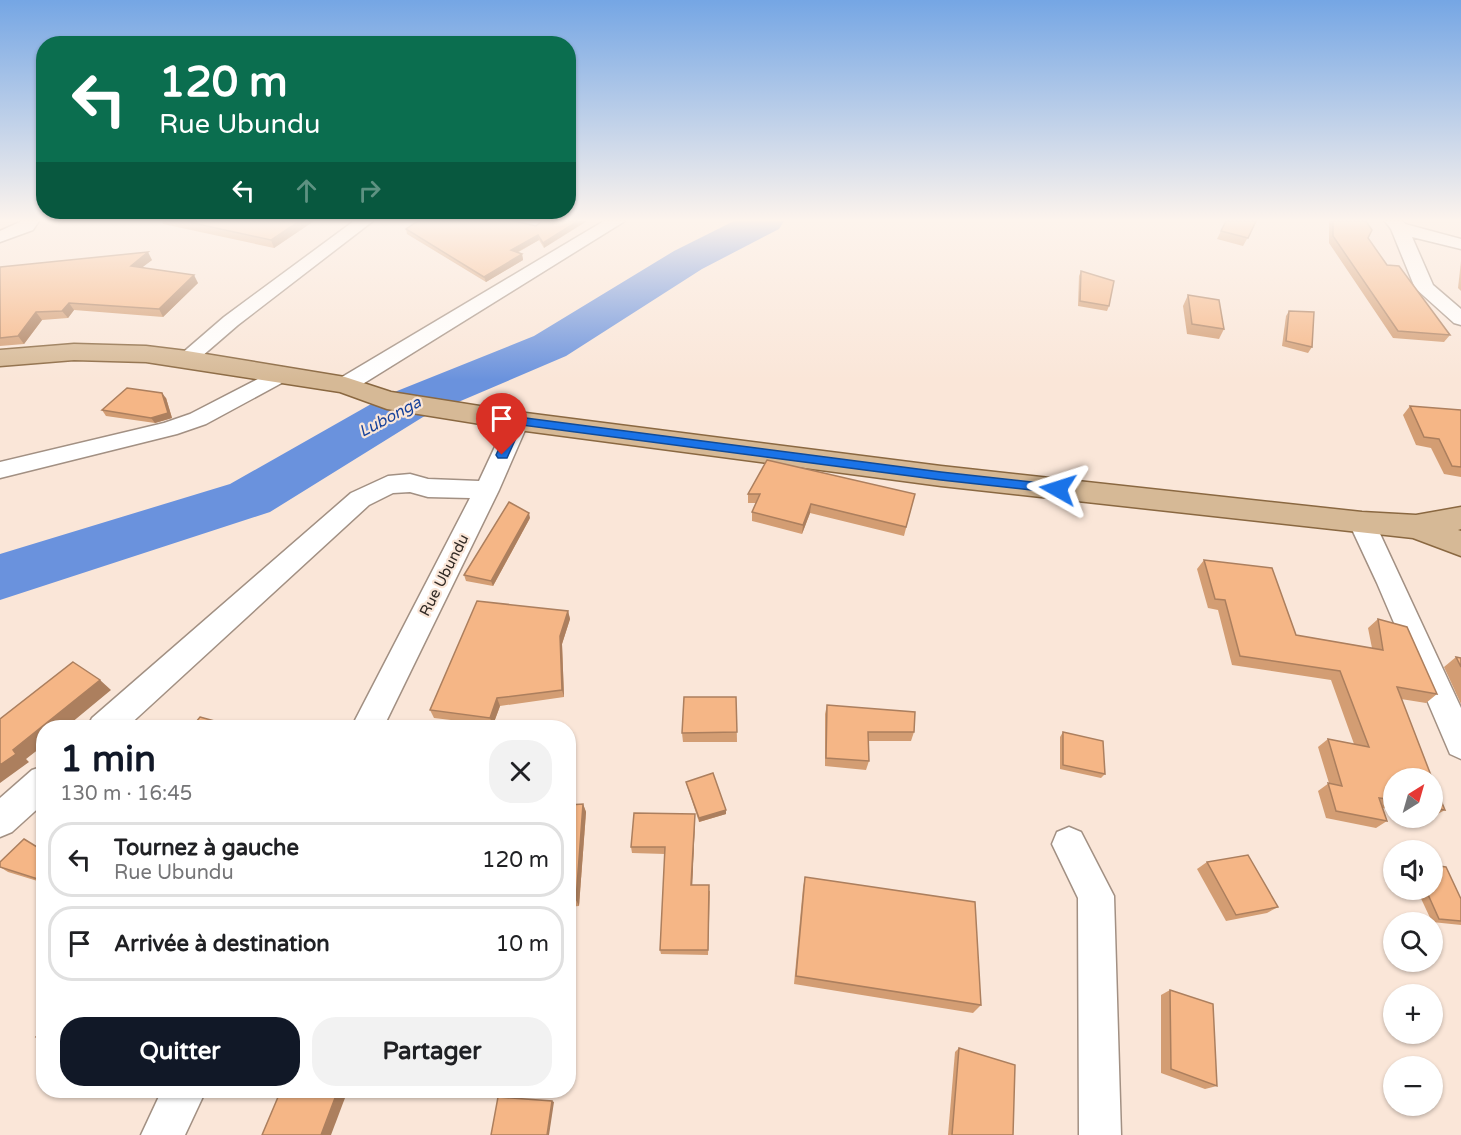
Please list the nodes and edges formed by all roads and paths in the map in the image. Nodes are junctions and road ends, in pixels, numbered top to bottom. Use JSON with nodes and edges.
{"nodes":[{"id":1,"x":294,"y":274,"type":"edge"},
{"id":2,"x":529,"y":274,"type":"edge"},
{"id":3,"x":1419,"y":274,"type":"edge"},
{"id":4,"x":1461,"y":319,"type":"edge"},
{"id":5,"x":0,"y":358,"type":"edge"},
{"id":6,"x":188,"y":358,"type":"junction"},
{"id":7,"x":281,"y":374,"type":"junction"},
{"id":8,"x":345,"y":385,"type":"junction"},
{"id":9,"x":518,"y":421,"type":"junction"},
{"id":10,"x":0,"y":470,"type":"edge"},
{"id":11,"x":487,"y":490,"type":"junction"},
{"id":12,"x":1461,"y":518,"type":"edge"},
{"id":13,"x":1362,"y":523,"type":"junction"},
{"id":14,"x":1416,"y":527,"type":"junction"},
{"id":15,"x":1461,"y":544,"type":"edge"},
{"id":16,"x":113,"y":720,"type":"edge"},
{"id":17,"x":371,"y":720,"type":"edge"},
{"id":18,"x":1461,"y":744,"type":"edge"},
{"id":19,"x":36,"y":788,"type":"edge"},
{"id":20,"x":0,"y":820,"type":"edge"},
{"id":21,"x":1069,"y":844,"type":"dead end"},
{"id":22,"x":181,"y":1098,"type":"edge"},
{"id":23,"x":162,"y":1135,"type":"edge"},
{"id":24,"x":1100,"y":1135,"type":"edge"}],
"edges":[{"from":1,"to":6,"type":"street"},
{"from":2,"to":8,"type":"street"},
{"from":3,"to":4,"type":"street"},
{"from":5,"to":6,"type":"main road"},
{"from":6,"to":7,"type":"main road"},
{"from":7,"to":8,"type":"main road"},
{"from":7,"to":10,"type":"street"},
{"from":8,"to":9,"type":"main road"},
{"from":9,"to":11,"type":"street","name":"Rue Ubundu"},
{"from":9,"to":13,"type":"main road"},
{"from":11,"to":16,"type":"street"},
{"from":11,"to":17,"type":"street","name":"Rue Ubundu"},
{"from":12,"to":14,"type":"main road"},
{"from":13,"to":14,"type":"main road"},
{"from":13,"to":18,"type":"street"},
{"from":14,"to":15,"type":"main road"},
{"from":19,"to":20,"type":"street"},
{"from":21,"to":24,"type":"street"},
{"from":22,"to":23,"type":"street"}]}
